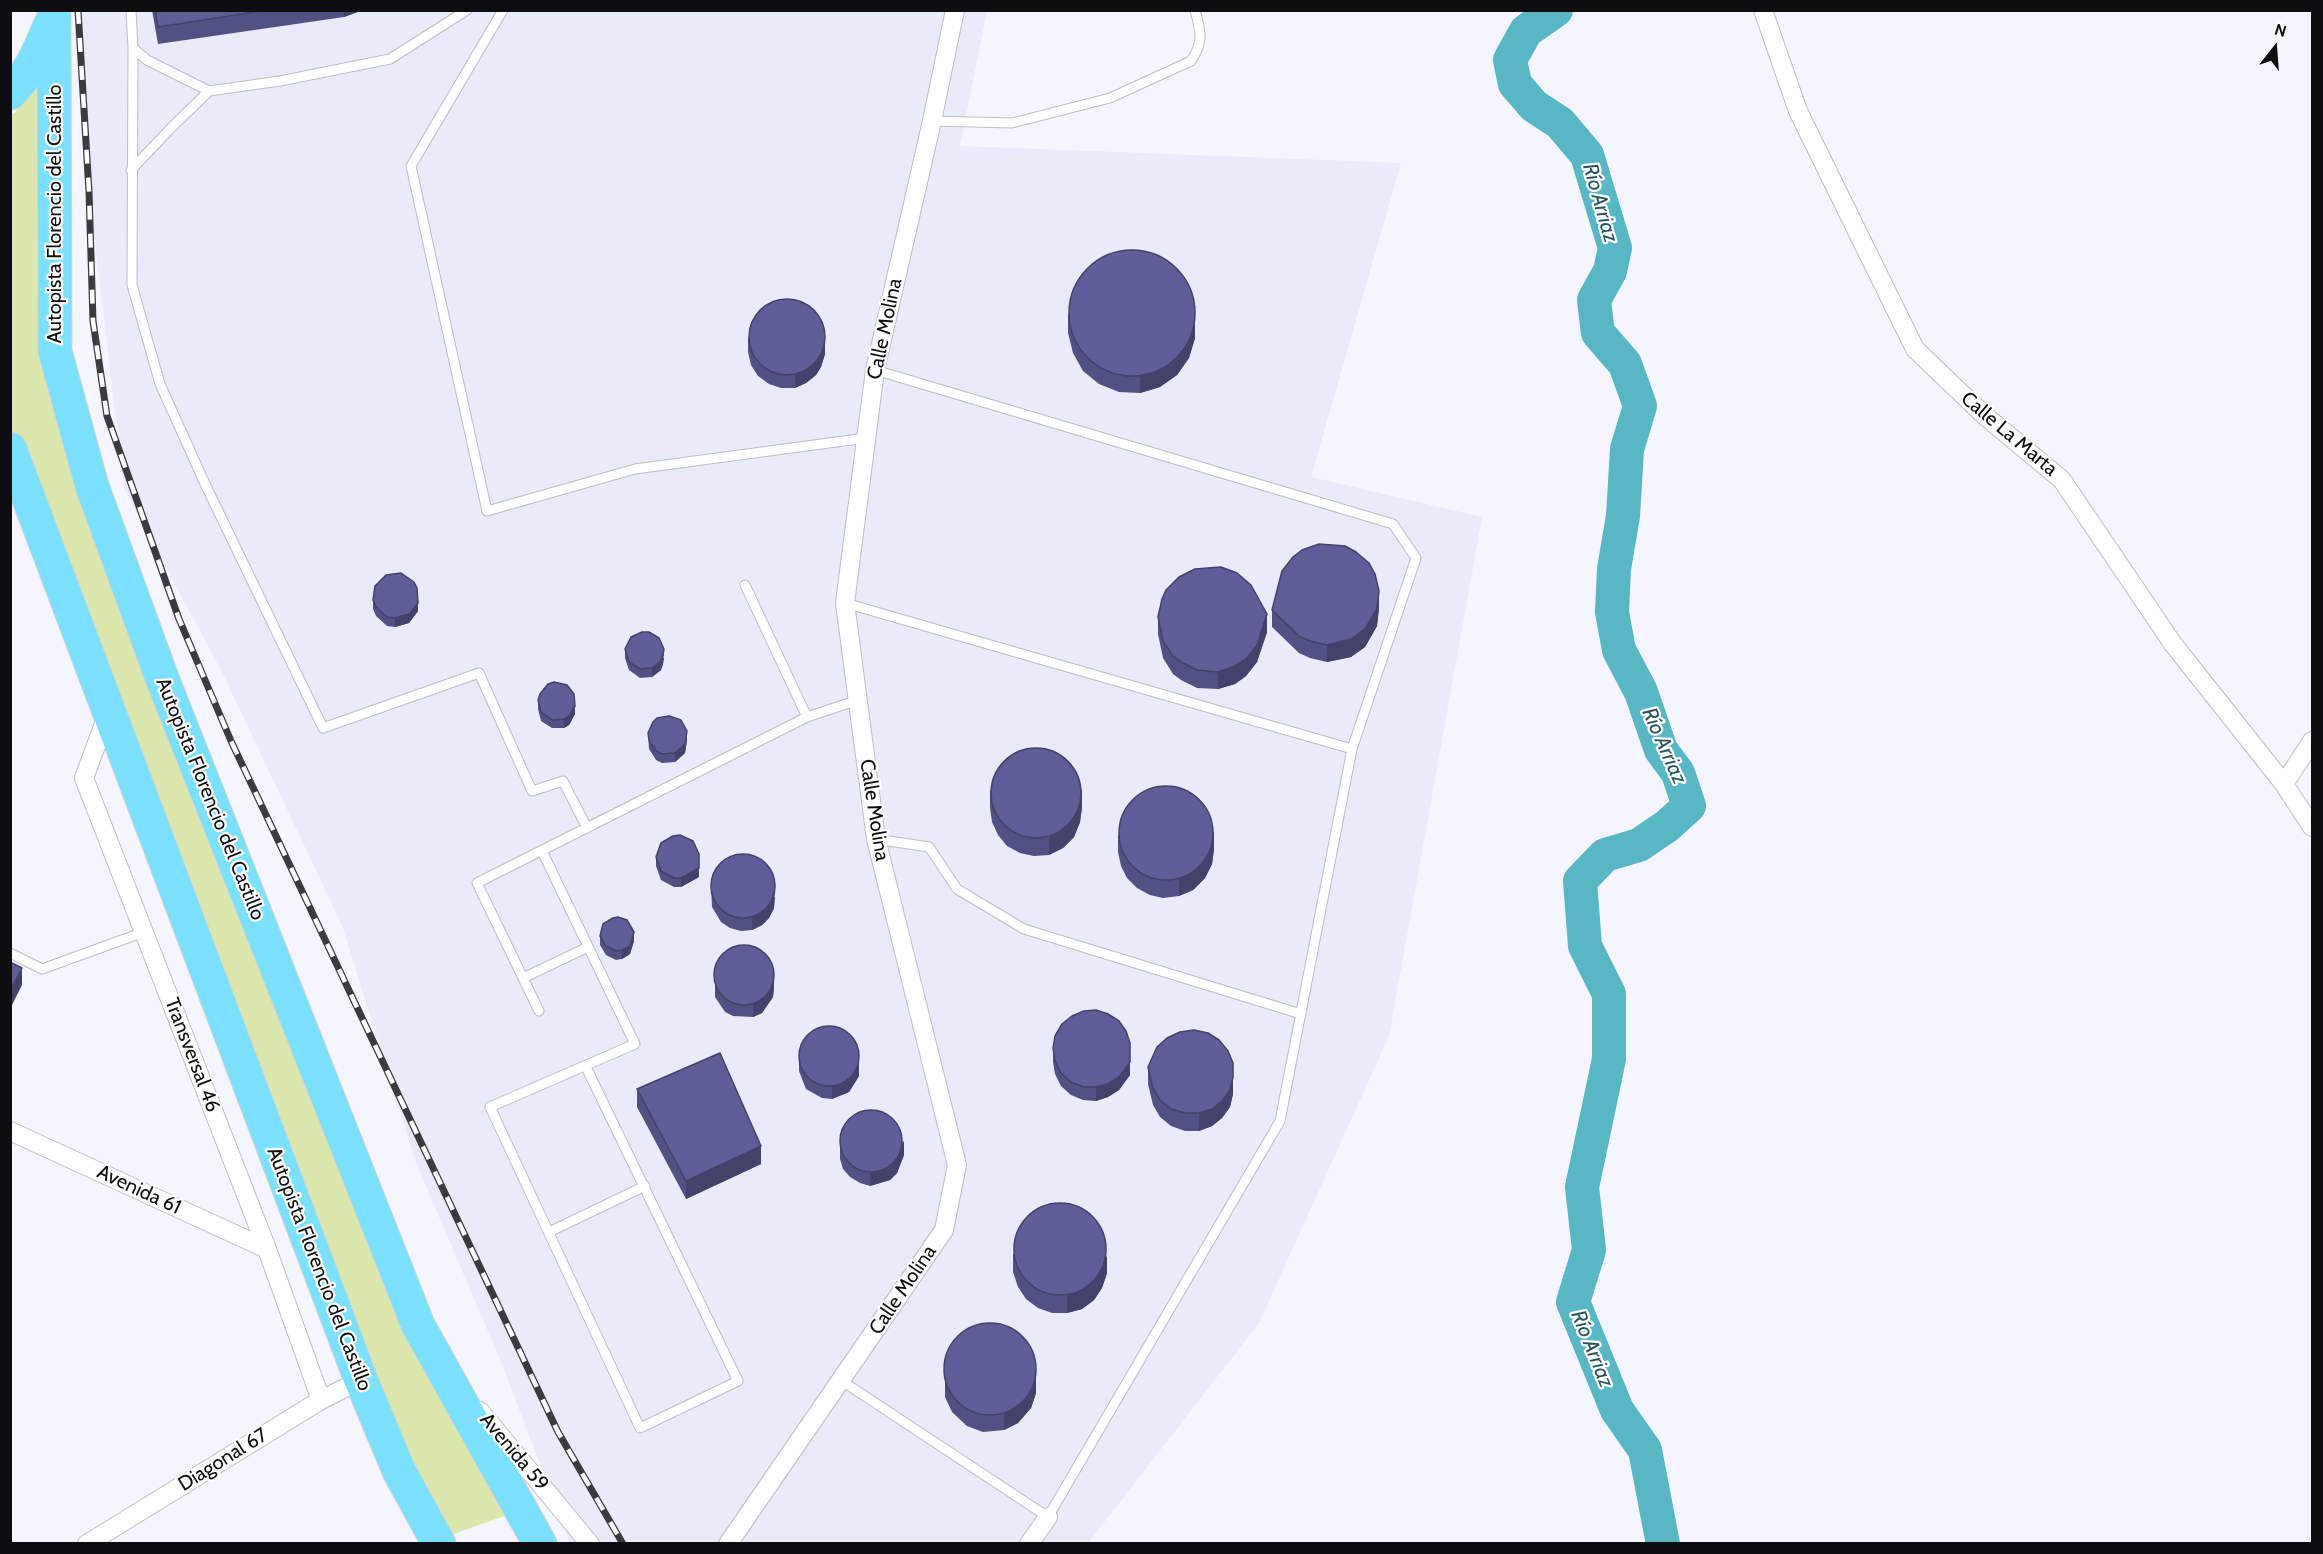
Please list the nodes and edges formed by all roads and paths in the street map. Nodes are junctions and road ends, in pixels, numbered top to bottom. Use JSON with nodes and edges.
{"nodes":[{"id":1,"x":131,"y":10,"type":"edge"},
{"id":2,"x":466,"y":10,"type":"edge"},
{"id":3,"x":503,"y":10,"type":"edge"},
{"id":4,"x":955,"y":10,"type":"edge"},
{"id":5,"x":1195,"y":10,"type":"edge"},
{"id":6,"x":1763,"y":10,"type":"edge"},
{"id":7,"x":54,"y":12,"type":"edge"},
{"id":8,"x":133,"y":48,"type":"junction"},
{"id":9,"x":209,"y":91,"type":"junction"},
{"id":10,"x":10,"y":93,"type":"edge"},
{"id":11,"x":932,"y":121,"type":"junction"},
{"id":12,"x":132,"y":170,"type":"junction"},
{"id":13,"x":875,"y":370,"type":"junction"},
{"id":14,"x":866,"y":438,"type":"junction"},
{"id":15,"x":10,"y":449,"type":"edge"},
{"id":16,"x":745,"y":585,"type":"dead end"},
{"id":17,"x":845,"y":603,"type":"junction"},
{"id":18,"x":858,"y":700,"type":"junction"},
{"id":19,"x":109,"y":711,"type":"junction"},
{"id":20,"x":807,"y":717,"type":"junction"},
{"id":21,"x":2313,"y":741,"type":"edge"},
{"id":22,"x":1352,"y":749,"type":"junction"},
{"id":23,"x":2284,"y":784,"type":"junction"},
{"id":24,"x":2313,"y":827,"type":"edge"},
{"id":25,"x":587,"y":828,"type":"junction"},
{"id":26,"x":876,"y":839,"type":"junction"},
{"id":27,"x":542,"y":851,"type":"junction"},
{"id":28,"x":144,"y":932,"type":"junction"},
{"id":29,"x":588,"y":947,"type":"junction"},
{"id":30,"x":10,"y":953,"type":"edge"},
{"id":31,"x":523,"y":978,"type":"junction"},
{"id":32,"x":539,"y":1011,"type":"dead end"},
{"id":33,"x":1301,"y":1014,"type":"junction"},
{"id":34,"x":586,"y":1066,"type":"junction"},
{"id":35,"x":10,"y":1131,"type":"edge"},
{"id":36,"x":645,"y":1186,"type":"junction"},
{"id":37,"x":549,"y":1232,"type":"junction"},
{"id":38,"x":267,"y":1249,"type":"junction"},
{"id":39,"x":438,"y":1360,"type":"junction"},
{"id":40,"x":361,"y":1380,"type":"junction"},
{"id":41,"x":842,"y":1381,"type":"junction"},
{"id":42,"x":321,"y":1400,"type":"junction"},
{"id":43,"x":1048,"y":1517,"type":"junction"},
{"id":44,"x":87,"y":1544,"type":"edge"},
{"id":45,"x":439,"y":1544,"type":"edge"},
{"id":46,"x":540,"y":1544,"type":"edge"},
{"id":47,"x":590,"y":1544,"type":"edge"},
{"id":48,"x":728,"y":1544,"type":"edge"},
{"id":49,"x":1029,"y":1544,"type":"edge"}],
"edges":[{"from":1,"to":8,"type":"lane"},
{"from":2,"to":9,"type":"lane"},
{"from":3,"to":14,"type":"lane"},
{"from":4,"to":11,"type":"street","name":"Calle Molina"},
{"from":5,"to":11,"type":"lane"},
{"from":6,"to":23,"type":"street","name":"Calle La Marta"},
{"from":7,"to":10,"type":"highway"},
{"from":7,"to":39,"type":"highway","name":"Autopista Florencio del Castillo"},
{"from":8,"to":9,"type":"lane"},
{"from":8,"to":12,"type":"lane"},
{"from":9,"to":12,"type":"lane"},
{"from":11,"to":13,"type":"street","name":"Calle Molina"},
{"from":12,"to":25,"type":"lane"},
{"from":13,"to":14,"type":"street","name":"Calle Molina"},
{"from":13,"to":22,"type":"lane"},
{"from":14,"to":17,"type":"street","name":"Calle Molina"},
{"from":15,"to":19,"type":"highway","name":"Autopista Florencio del Castillo"},
{"from":16,"to":20,"type":"lane"},
{"from":17,"to":18,"type":"street","name":"Calle Molina"},
{"from":17,"to":22,"type":"lane"},
{"from":18,"to":20,"type":"lane"},
{"from":18,"to":26,"type":"street","name":"Calle Molina"},
{"from":19,"to":28,"type":"street","name":"Transversal 46"},
{"from":19,"to":40,"type":"highway","name":"Autopista Florencio del Castillo"},
{"from":20,"to":25,"type":"lane"},
{"from":21,"to":23,"type":"street"},
{"from":22,"to":33,"type":"lane"},
{"from":23,"to":24,"type":"street","name":"Calle La Marta"},
{"from":25,"to":27,"type":"lane"},
{"from":26,"to":33,"type":"lane"},
{"from":26,"to":41,"type":"street","name":"Calle Molina"},
{"from":27,"to":29,"type":"lane"},
{"from":27,"to":31,"type":"lane"},
{"from":28,"to":30,"type":"lane"},
{"from":28,"to":38,"type":"street","name":"Transversal 46"},
{"from":29,"to":31,"type":"lane"},
{"from":29,"to":34,"type":"lane"},
{"from":31,"to":32,"type":"lane"},
{"from":33,"to":43,"type":"lane"},
{"from":34,"to":36,"type":"lane"},
{"from":34,"to":37,"type":"lane"},
{"from":35,"to":38,"type":"street","name":"Avenida 61"},
{"from":36,"to":37,"type":"lane"},
{"from":36,"to":37,"type":"lane"},
{"from":38,"to":42,"type":"street","name":"Transversal 46"},
{"from":39,"to":46,"type":"highway","name":"Autopista Florencio del Castillo"},
{"from":39,"to":47,"type":"street","name":"Avenida 59"},
{"from":40,"to":42,"type":"street","name":"Diagonal 67"},
{"from":40,"to":45,"type":"highway","name":"Autopista Florencio del Castillo"},
{"from":41,"to":43,"type":"lane"},
{"from":41,"to":48,"type":"street","name":"Calle Molina"},
{"from":42,"to":44,"type":"street","name":"Diagonal 67"},
{"from":43,"to":49,"type":"street"}]}
